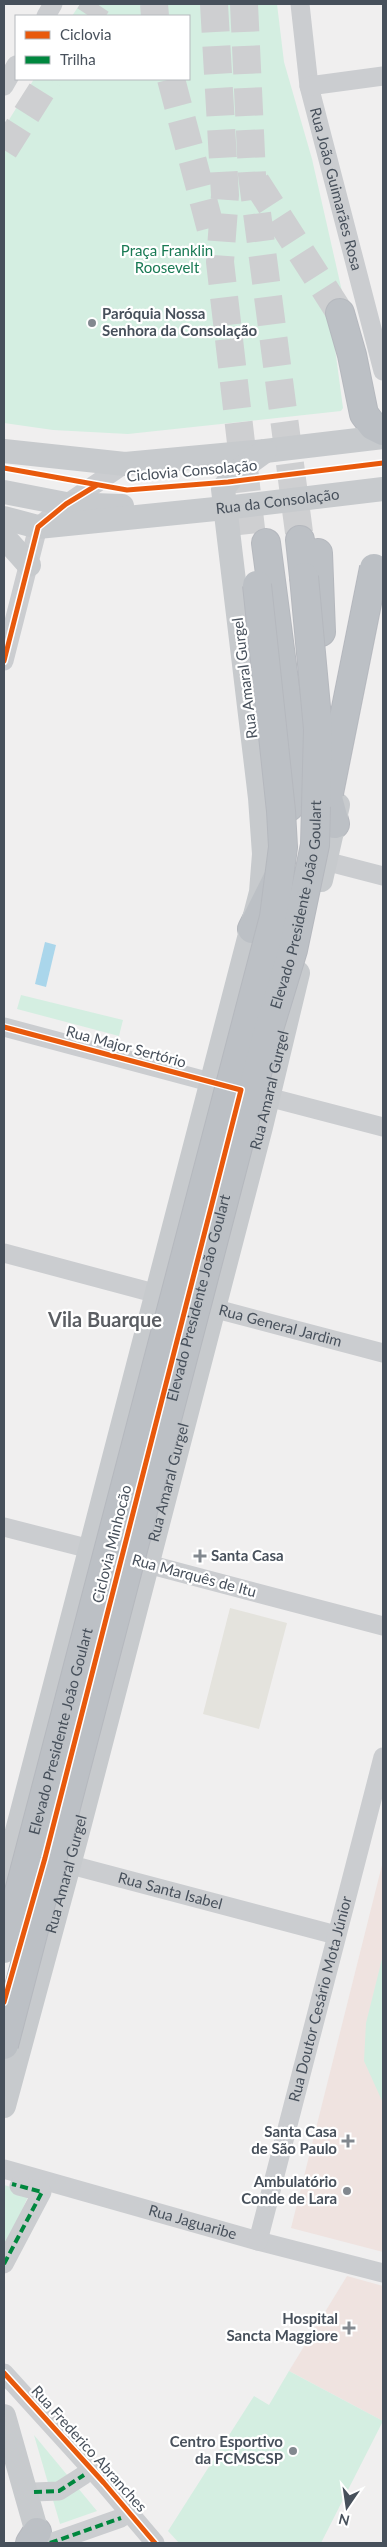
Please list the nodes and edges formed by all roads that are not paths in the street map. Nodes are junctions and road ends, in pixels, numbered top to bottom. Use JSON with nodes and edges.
{"nodes":[{"id":1,"x":53,"y":4,"type":"edge"},
{"id":2,"x":300,"y":4,"type":"edge"},
{"id":3,"x":47,"y":15,"type":"edge"},
{"id":4,"x":15,"y":67,"type":"edge"},
{"id":5,"x":383,"y":76,"type":"edge"},
{"id":6,"x":4,"y":86,"type":"edge"},
{"id":7,"x":308,"y":86,"type":"junction"},
{"id":8,"x":340,"y":313,"type":"tunnel mouth"},
{"id":9,"x":383,"y":371,"type":"edge"},
{"id":10,"x":383,"y":431,"type":"edge"},
{"id":11,"x":383,"y":437,"type":"edge"},
{"id":12,"x":4,"y":451,"type":"edge"},
{"id":13,"x":264,"y":451,"type":"junction"},
{"id":14,"x":125,"y":464,"type":"junction"},
{"id":15,"x":383,"y":489,"type":"edge"},
{"id":16,"x":4,"y":492,"type":"edge"},
{"id":17,"x":66,"y":504,"type":"junction"},
{"id":18,"x":225,"y":508,"type":"junction"},
{"id":19,"x":173,"y":512,"type":"junction"},
{"id":20,"x":4,"y":518,"type":"edge"},
{"id":21,"x":38,"y":527,"type":"junction"},
{"id":22,"x":4,"y":537,"type":"edge"},
{"id":23,"x":29,"y":565,"type":"junction"},
{"id":24,"x":380,"y":571,"type":"edge"},
{"id":25,"x":4,"y":661,"type":"edge"},
{"id":26,"x":335,"y":824,"type":"junction"},
{"id":27,"x":320,"y":853,"type":"junction"},
{"id":28,"x":383,"y":876,"type":"edge"},
{"id":29,"x":252,"y":929,"type":"junction"},
{"id":30,"x":4,"y":1028,"type":"edge"},
{"id":31,"x":213,"y":1083,"type":"junction"},
{"id":32,"x":269,"y":1098,"type":"junction"},
{"id":33,"x":383,"y":1127,"type":"edge"},
{"id":34,"x":4,"y":1253,"type":"edge"},
{"id":35,"x":158,"y":1294,"type":"junction"},
{"id":36,"x":214,"y":1308,"type":"junction"},
{"id":37,"x":383,"y":1352,"type":"edge"},
{"id":38,"x":4,"y":1527,"type":"edge"},
{"id":39,"x":90,"y":1549,"type":"junction"},
{"id":40,"x":148,"y":1564,"type":"junction"},
{"id":41,"x":383,"y":1626,"type":"edge"},
{"id":42,"x":383,"y":1757,"type":"edge"},
{"id":43,"x":8,"y":1848,"type":"edge"},
{"id":44,"x":69,"y":1864,"type":"junction"},
{"id":45,"x":4,"y":1881,"type":"edge"},
{"id":46,"x":336,"y":1935,"type":"junction"},
{"id":47,"x":4,"y":1949,"type":"edge"},
{"id":48,"x":4,"y":2045,"type":"edge"},
{"id":49,"x":4,"y":2106,"type":"edge"},
{"id":50,"x":8,"y":2176,"type":"edge"},
{"id":51,"x":258,"y":2241,"type":"junction"},
{"id":52,"x":4,"y":2264,"type":"edge"},
{"id":53,"x":383,"y":2273,"type":"edge"},
{"id":54,"x":4,"y":2373,"type":"edge"},
{"id":55,"x":4,"y":2416,"type":"edge"},
{"id":56,"x":4,"y":2466,"type":"edge"},
{"id":57,"x":84,"y":2475,"type":"dead end"},
{"id":58,"x":32,"y":2498,"type":"junction"},
{"id":59,"x":121,"y":2518,"type":"dead end"},
{"id":60,"x":39,"y":2540,"type":"edge"},
{"id":61,"x":155,"y":2543,"type":"edge"}],
"edges":[{"from":1,"to":3,"type":"street"},
{"from":2,"to":7,"type":"street","name":"Rua João Guimarães Rosa"},
{"from":4,"to":6,"type":"street"},
{"from":5,"to":7,"type":"street"},
{"from":7,"to":9,"type":"street","name":"Rua João Guimarães Rosa"},
{"from":8,"to":10,"type":"highway"},
{"from":11,"to":13,"type":"main road"},
{"from":12,"to":14,"type":"main road"},
{"from":13,"to":14,"type":"main road"},
{"from":13,"to":18,"type":"main road","name":"Rua Amaral Gurgel"},
{"from":14,"to":17,"type":"street"},
{"from":15,"to":18,"type":"main road","name":"Rua da Consolação"},
{"from":16,"to":17,"type":"main road","name":"Rua da Consolação"},
{"from":17,"to":19,"type":"main road","name":"Rua da Consolação"},
{"from":17,"to":21,"type":"street"},
{"from":18,"to":19,"type":"main road","name":"Rua da Consolação"},
{"from":18,"to":29,"type":"main road","name":"Rua Amaral Gurgel"},
{"from":19,"to":21,"type":"main road","name":"Rua da Consolação"},
{"from":20,"to":21,"type":"main road","name":"Rua da Consolação"},
{"from":21,"to":23,"type":"street"},
{"from":22,"to":23,"type":"main road"},
{"from":23,"to":25,"type":"street"},
{"from":24,"to":26,"type":"main road","name":"Rua Amaral Gurgel"},
{"from":24,"to":27,"type":"highway","bridge":true},
{"from":26,"to":27,"type":"main road","name":"Rua Amaral Gurgel"},
{"from":26,"to":27,"type":"highway","name":"Elevado Presidente João Goulart","bridge":true},
{"from":27,"to":28,"type":"street"},
{"from":27,"to":32,"type":"main road","name":"Rua Amaral Gurgel"},
{"from":27,"to":48,"type":"highway","name":"Elevado Presidente João Goulart","bridge":true},
{"from":29,"to":31,"type":"main road","name":"Rua Amaral Gurgel"},
{"from":29,"to":47,"type":"highway","name":"Elevado Presidente João Goulart","bridge":true},
{"from":30,"to":31,"type":"street","name":"Rua Major Sertório"},
{"from":31,"to":32,"type":"street","name":"Rua Major Sertório"},
{"from":31,"to":35,"type":"main road","name":"Rua Amaral Gurgel"},
{"from":32,"to":33,"type":"street","name":"Rua Major Sertório"},
{"from":32,"to":36,"type":"main road","name":"Rua Amaral Gurgel"},
{"from":34,"to":35,"type":"street","name":"Rua General Jardim"},
{"from":35,"to":36,"type":"street","name":"Rua General Jardim"},
{"from":35,"to":39,"type":"main road","name":"Rua Amaral Gurgel"},
{"from":36,"to":37,"type":"street","name":"Rua General Jardim"},
{"from":36,"to":40,"type":"main road","name":"Rua Amaral Gurgel"},
{"from":38,"to":39,"type":"street","name":"Rua Marquês de Itu"},
{"from":39,"to":40,"type":"street","name":"Rua Marquês de Itu"},
{"from":39,"to":43,"type":"main road","name":"Rua Amaral Gurgel"},
{"from":40,"to":41,"type":"street","name":"Rua Marquês de Itu"},
{"from":40,"to":44,"type":"main road","name":"Rua Amaral Gurgel"},
{"from":42,"to":46,"type":"street","name":"Rua Doutor Cesário Mota Júnior"},
{"from":43,"to":44,"type":"street","name":"Rua Santa Isabel"},
{"from":43,"to":45,"type":"main road","name":"Rua Amaral Gurgel"},
{"from":44,"to":46,"type":"street","name":"Rua Santa Isabel"},
{"from":44,"to":49,"type":"main road","name":"Rua Amaral Gurgel"},
{"from":46,"to":51,"type":"street","name":"Rua Doutor Cesário Mota Júnior"},
{"from":50,"to":51,"type":"street","name":"Rua Jaguaribe"},
{"from":50,"to":52,"type":"street"},
{"from":51,"to":53,"type":"street","name":"Rua Jaguaribe"},
{"from":54,"to":61,"type":"street","name":"Rua Frederico Abranches"},
{"from":55,"to":58,"type":"main road"},
{"from":56,"to":58,"type":"main road"},
{"from":57,"to":58,"type":"street"},
{"from":58,"to":60,"type":"main road"},
{"from":59,"to":60,"type":"street"}]}
